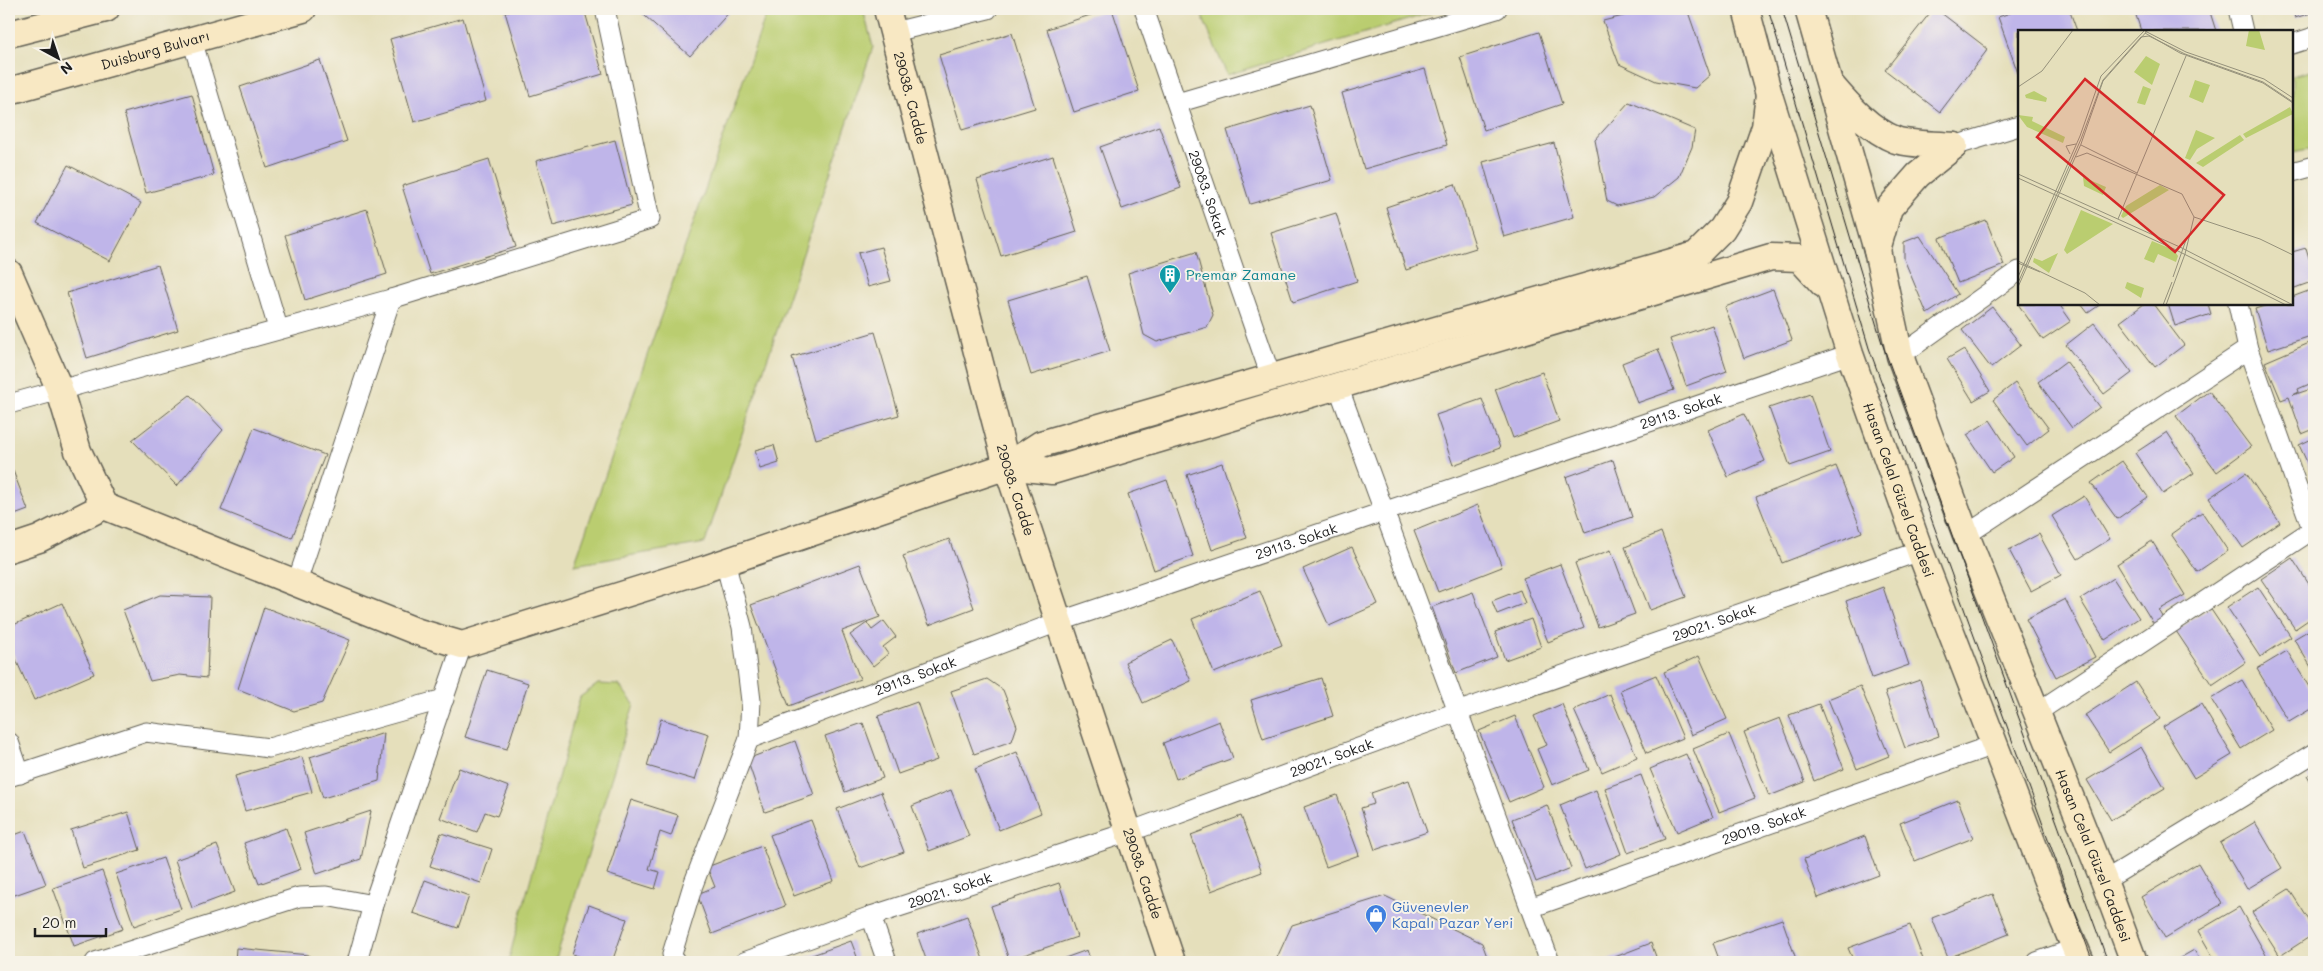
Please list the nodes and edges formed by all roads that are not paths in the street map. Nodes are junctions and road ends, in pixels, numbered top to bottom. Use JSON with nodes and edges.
{"nodes":[{"id":1,"x":106,"y":9,"type":"edge"},
{"id":2,"x":303,"y":9,"type":"edge"},
{"id":3,"x":606,"y":9,"type":"edge"},
{"id":4,"x":988,"y":9,"type":"edge"},
{"id":5,"x":1144,"y":9,"type":"edge"},
{"id":6,"x":1497,"y":9,"type":"edge"},
{"id":7,"x":1746,"y":9,"type":"edge"},
{"id":8,"x":1808,"y":9,"type":"edge"},
{"id":9,"x":2238,"y":9,"type":"edge"},
{"id":10,"x":890,"y":20,"type":"edge"},
{"id":11,"x":9,"y":25,"type":"edge"},
{"id":12,"x":34,"y":28,"type":"junction"},
{"id":13,"x":2243,"y":30,"type":"edge"},
{"id":14,"x":9,"y":34,"type":"edge"},
{"id":15,"x":2314,"y":37,"type":"edge"},
{"id":16,"x":192,"y":40,"type":"junction"},
{"id":17,"x":2293,"y":44,"type":"edge"},
{"id":18,"x":1827,"y":80,"type":"junction"},
{"id":19,"x":9,"y":91,"type":"edge"},
{"id":20,"x":1769,"y":95,"type":"junction"},
{"id":21,"x":1178,"y":103,"type":"junction"},
{"id":22,"x":2018,"y":126,"type":"edge"},
{"id":23,"x":1954,"y":146,"type":"junction"},
{"id":24,"x":2314,"y":166,"type":"edge"},
{"id":25,"x":2293,"y":172,"type":"edge"},
{"id":26,"x":1877,"y":250,"type":"junction"},
{"id":27,"x":2018,"y":272,"type":"edge"},
{"id":28,"x":9,"y":273,"type":"edge"},
{"id":29,"x":1828,"y":289,"type":"junction"},
{"id":30,"x":391,"y":299,"type":"junction"},
{"id":31,"x":2238,"y":305,"type":"edge"},
{"id":32,"x":278,"y":328,"type":"junction"},
{"id":33,"x":2248,"y":349,"type":"junction"},
{"id":34,"x":1850,"y":354,"type":"junction"},
{"id":35,"x":1900,"y":356,"type":"junction"},
{"id":36,"x":1271,"y":377,"type":"junction"},
{"id":37,"x":1338,"y":386,"type":"junction"},
{"id":38,"x":59,"y":388,"type":"junction"},
{"id":39,"x":9,"y":404,"type":"edge"},
{"id":40,"x":1007,"y":466,"type":"junction"},
{"id":41,"x":104,"y":506,"type":"junction"},
{"id":42,"x":1384,"y":513,"type":"junction"},
{"id":43,"x":2313,"y":532,"type":"edge"},
{"id":44,"x":1966,"y":535,"type":"junction"},
{"id":45,"x":9,"y":549,"type":"edge"},
{"id":46,"x":1920,"y":551,"type":"junction"},
{"id":47,"x":725,"y":562,"type":"junction"},
{"id":48,"x":296,"y":585,"type":"junction"},
{"id":49,"x":1058,"y":622,"type":"junction"},
{"id":50,"x":462,"y":645,"type":"junction"},
{"id":51,"x":444,"y":698,"type":"junction"},
{"id":52,"x":1457,"y":712,"type":"junction"},
{"id":53,"x":2036,"y":713,"type":"junction"},
{"id":54,"x":749,"y":739,"type":"junction"},
{"id":55,"x":9,"y":742,"type":"edge"},
{"id":56,"x":1996,"y":744,"type":"junction"},
{"id":57,"x":2314,"y":753,"type":"edge"},
{"id":58,"x":14,"y":776,"type":"edge"},
{"id":59,"x":1129,"y":832,"type":"junction"},
{"id":60,"x":2104,"y":881,"type":"junction"},
{"id":61,"x":373,"y":905,"type":"junction"},
{"id":62,"x":1530,"y":908,"type":"junction"},
{"id":63,"x":871,"y":916,"type":"junction"},
{"id":64,"x":2078,"y":955,"type":"edge"},
{"id":65,"x":95,"y":962,"type":"edge"},
{"id":66,"x":357,"y":962,"type":"edge"},
{"id":67,"x":675,"y":962,"type":"edge"},
{"id":68,"x":744,"y":962,"type":"edge"},
{"id":69,"x":887,"y":962,"type":"edge"},
{"id":70,"x":1172,"y":962,"type":"edge"},
{"id":71,"x":1550,"y":962,"type":"edge"},
{"id":72,"x":2037,"y":962,"type":"edge"},
{"id":73,"x":2134,"y":962,"type":"edge"}],
"edges":[{"from":1,"to":12,"type":"street"},
{"from":2,"to":16,"type":"street","name":"Duisburg Bulvarı"},
{"from":3,"to":30,"type":"street"},
{"from":4,"to":10,"type":"street"},
{"from":5,"to":21,"type":"street","name":"29083. Sokak"},
{"from":6,"to":21,"type":"street"},
{"from":7,"to":20,"type":"street","name":"Hasan Celal Güzel Caddesi"},
{"from":8,"to":18,"type":"street","name":"Hasan Celal Güzel Caddesi"},
{"from":9,"to":13,"type":"street"},
{"from":10,"to":40,"type":"street","name":"29038. Cadde"},
{"from":11,"to":12,"type":"street"},
{"from":12,"to":14,"type":"street"},
{"from":15,"to":17,"type":"street"},
{"from":16,"to":19,"type":"street","name":"Duisburg Bulvarı"},
{"from":16,"to":32,"type":"street"},
{"from":18,"to":23,"type":"street"},
{"from":18,"to":26,"type":"street","name":"Hasan Celal Güzel Caddesi"},
{"from":20,"to":29,"type":"street","name":"Hasan Celal Güzel Caddesi"},
{"from":20,"to":36,"type":"street"},
{"from":21,"to":36,"type":"street","name":"29083. Sokak"},
{"from":22,"to":23,"type":"street"},
{"from":23,"to":26,"type":"street"},
{"from":24,"to":25,"type":"street"},
{"from":26,"to":35,"type":"street","name":"Hasan Celal Güzel Caddesi"},
{"from":27,"to":35,"type":"street"},
{"from":28,"to":38,"type":"street"},
{"from":29,"to":34,"type":"street","name":"Hasan Celal Güzel Caddesi"},
{"from":29,"to":37,"type":"street"},
{"from":30,"to":32,"type":"street"},
{"from":30,"to":48,"type":"street"},
{"from":31,"to":33,"type":"street"},
{"from":32,"to":38,"type":"street"},
{"from":33,"to":43,"type":"street"},
{"from":33,"to":44,"type":"street"},
{"from":34,"to":42,"type":"street","name":"29113. Sokak"},
{"from":34,"to":46,"type":"street","name":"Hasan Celal Güzel Caddesi"},
{"from":35,"to":44,"type":"street","name":"Hasan Celal Güzel Caddesi"},
{"from":36,"to":40,"type":"street"},
{"from":37,"to":40,"type":"street"},
{"from":37,"to":42,"type":"street"},
{"from":38,"to":39,"type":"street"},
{"from":38,"to":41,"type":"street"},
{"from":40,"to":47,"type":"street"},
{"from":40,"to":49,"type":"street","name":"29038. Cadde"},
{"from":41,"to":45,"type":"street"},
{"from":41,"to":48,"type":"street"},
{"from":42,"to":49,"type":"street","name":"29113. Sokak"},
{"from":42,"to":52,"type":"street"},
{"from":43,"to":53,"type":"street"},
{"from":44,"to":53,"type":"street","name":"Hasan Celal Güzel Caddesi"},
{"from":46,"to":52,"type":"street","name":"29021. Sokak"},
{"from":46,"to":56,"type":"street","name":"Hasan Celal Güzel Caddesi"},
{"from":47,"to":50,"type":"street"},
{"from":47,"to":54,"type":"street"},
{"from":48,"to":50,"type":"street"},
{"from":49,"to":54,"type":"street","name":"29113. Sokak"},
{"from":49,"to":59,"type":"street","name":"29038. Cadde"},
{"from":50,"to":51,"type":"street"},
{"from":51,"to":58,"type":"street"},
{"from":51,"to":61,"type":"street"},
{"from":52,"to":59,"type":"street","name":"29021. Sokak"},
{"from":52,"to":62,"type":"street"},
{"from":53,"to":60,"type":"street","name":"Hasan Celal Güzel Caddesi"},
{"from":54,"to":67,"type":"street"},
{"from":55,"to":58,"type":"street"},
{"from":56,"to":62,"type":"street","name":"29019. Sokak"},
{"from":56,"to":64,"type":"street","name":"Hasan Celal Güzel Caddesi"},
{"from":57,"to":60,"type":"street"},
{"from":59,"to":63,"type":"street","name":"29021. Sokak"},
{"from":59,"to":70,"type":"street","name":"29038. Cadde"},
{"from":60,"to":73,"type":"street","name":"Hasan Celal Güzel Caddesi"},
{"from":61,"to":65,"type":"street"},
{"from":61,"to":66,"type":"street"},
{"from":62,"to":71,"type":"street"},
{"from":63,"to":68,"type":"street","name":"29021. Sokak"},
{"from":63,"to":69,"type":"street"},
{"from":64,"to":72,"type":"street"}]}
